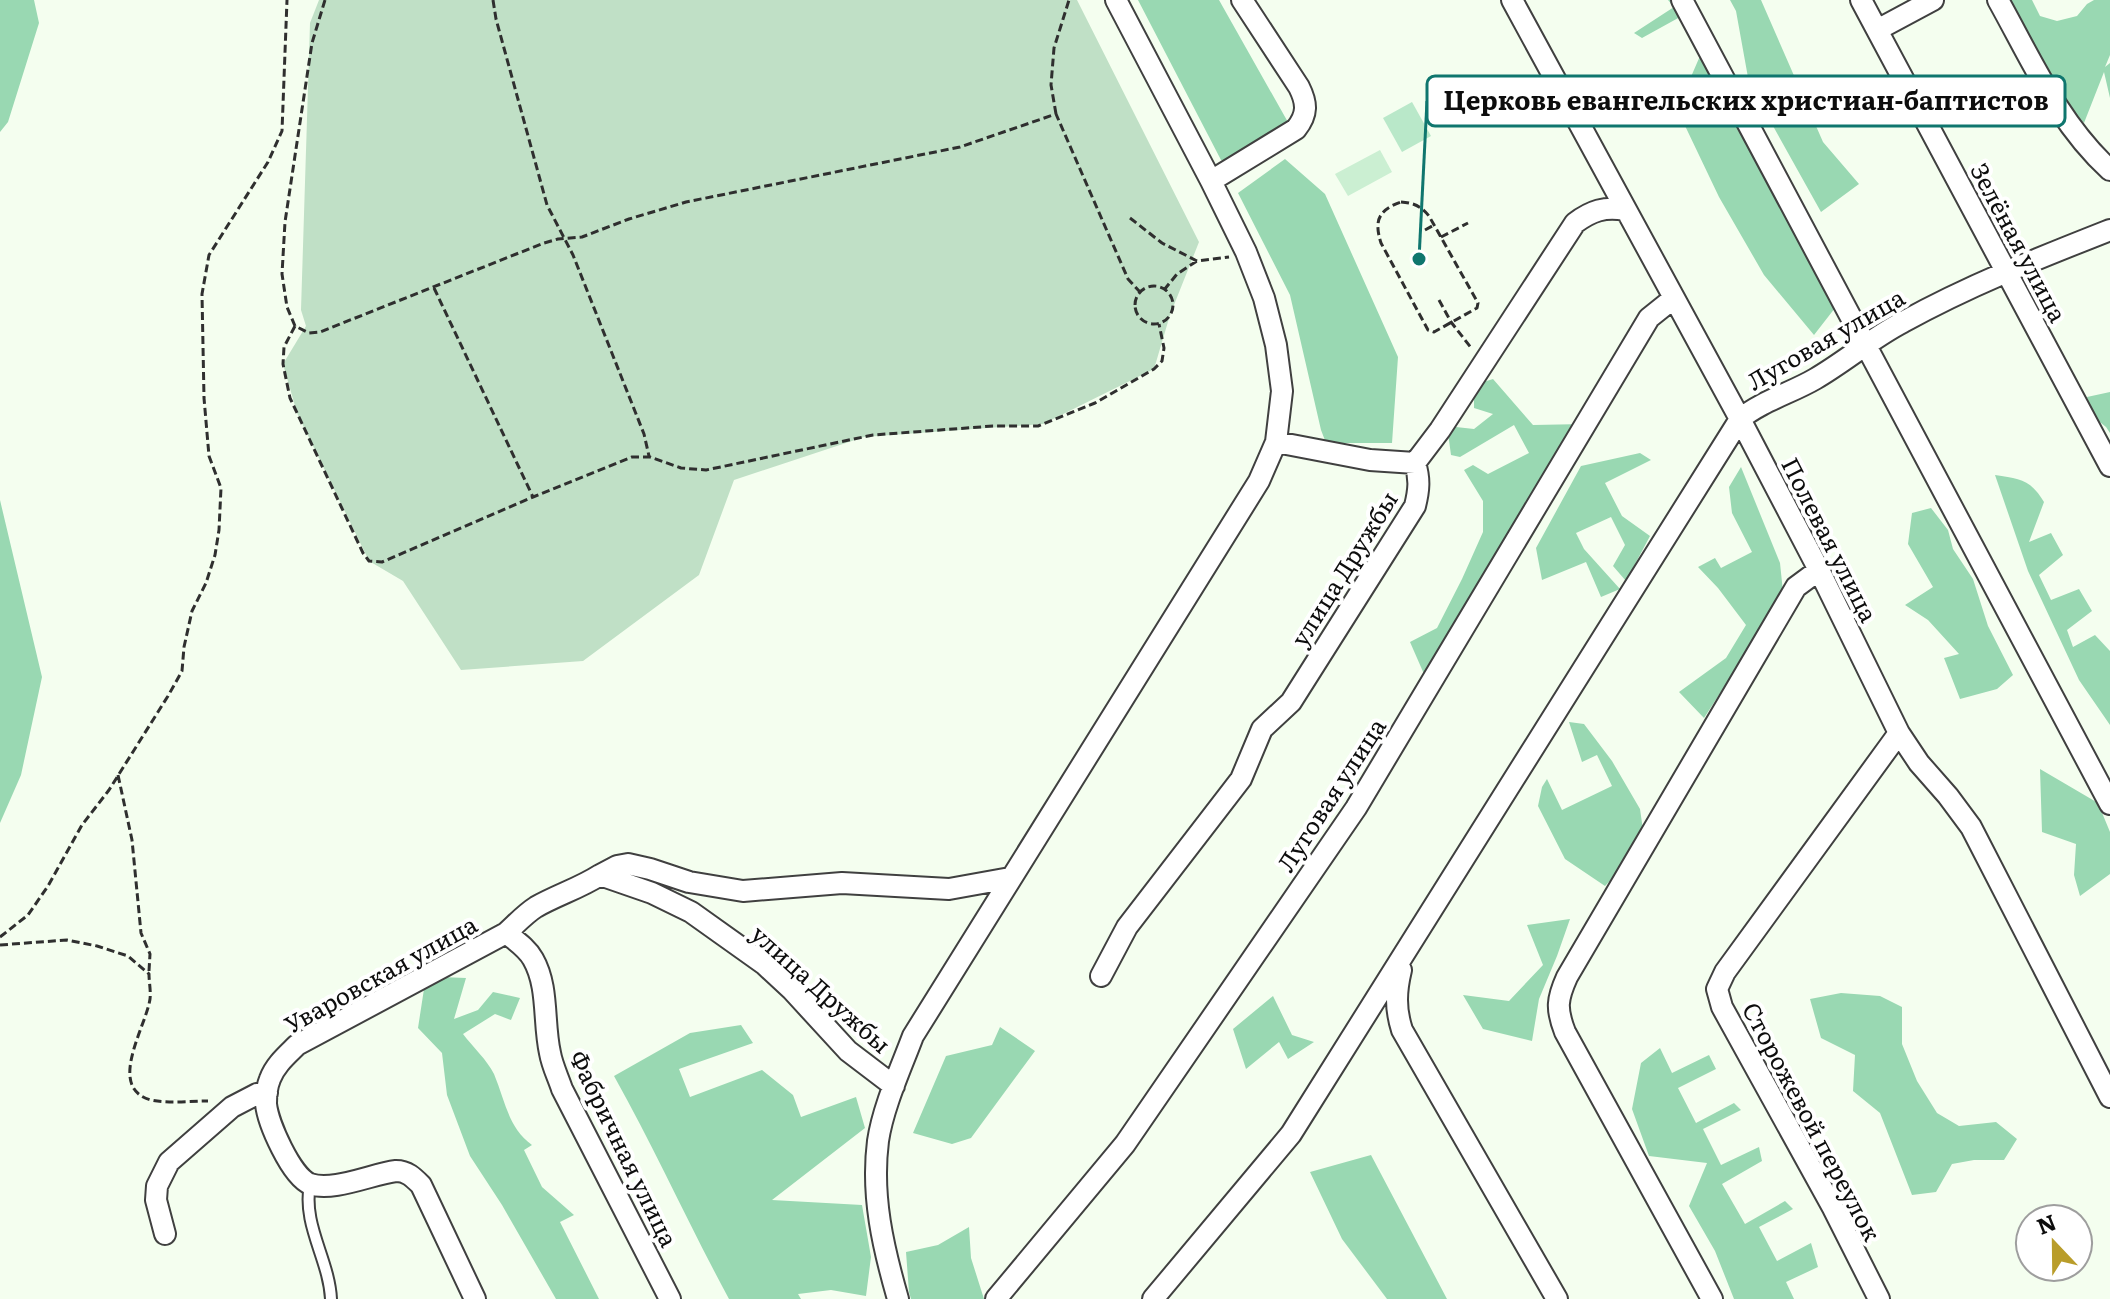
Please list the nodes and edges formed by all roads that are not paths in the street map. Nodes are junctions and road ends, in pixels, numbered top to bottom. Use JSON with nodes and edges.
{"nodes":[{"id":1,"x":1116,"y":0,"type":"edge"},
{"id":2,"x":1242,"y":0,"type":"edge"},
{"id":3,"x":1512,"y":0,"type":"edge"},
{"id":4,"x":1682,"y":0,"type":"edge"},
{"id":5,"x":1861,"y":0,"type":"edge"},
{"id":6,"x":1933,"y":0,"type":"edge"},
{"id":7,"x":1998,"y":0,"type":"edge"},
{"id":8,"x":1877,"y":30,"type":"junction"},
{"id":9,"x":2110,"y":170,"type":"edge"},
{"id":10,"x":1211,"y":181,"type":"junction"},
{"id":11,"x":1625,"y":210,"type":"junction"},
{"id":12,"x":2110,"y":230,"type":"edge"},
{"id":13,"x":2006,"y":271,"type":"junction"},
{"id":14,"x":1674,"y":298,"type":"junction"},
{"id":15,"x":1867,"y":345,"type":"junction"},
{"id":16,"x":1740,"y":419,"type":"junction"},
{"id":17,"x":1276,"y":442,"type":"junction"},
{"id":18,"x":1415,"y":463,"type":"junction"},
{"id":19,"x":2110,"y":466,"type":"edge"},
{"id":20,"x":1819,"y":570,"type":"junction"},
{"id":21,"x":1899,"y":733,"type":"junction"},
{"id":22,"x":2110,"y":804,"type":"edge"},
{"id":23,"x":600,"y":875,"type":"junction"},
{"id":24,"x":1010,"y":878,"type":"junction"},
{"id":25,"x":506,"y":933,"type":"junction"},
{"id":26,"x":1411,"y":945,"type":"junction"},
{"id":27,"x":1101,"y":976,"type":"dead end"},
{"id":28,"x":1369,"y":1011,"type":"junction"},
{"id":29,"x":1402,"y":1030,"type":"junction"},
{"id":30,"x":894,"y":1086,"type":"junction"},
{"id":31,"x":267,"y":1093,"type":"junction"},
{"id":32,"x":2110,"y":1097,"type":"edge"},
{"id":33,"x":310,"y":1184,"type":"junction"},
{"id":34,"x":165,"y":1234,"type":"dead end"},
{"id":35,"x":331,"y":1299,"type":"edge"},
{"id":36,"x":475,"y":1299,"type":"edge"},
{"id":37,"x":670,"y":1299,"type":"edge"},
{"id":38,"x":898,"y":1299,"type":"edge"},
{"id":39,"x":996,"y":1299,"type":"edge"},
{"id":40,"x":1153,"y":1299,"type":"edge"},
{"id":41,"x":1557,"y":1299,"type":"edge"},
{"id":42,"x":1712,"y":1299,"type":"edge"},
{"id":43,"x":1879,"y":1299,"type":"edge"}],
"edges":[{"from":1,"to":10,"type":"street"},
{"from":2,"to":10,"type":"street"},
{"from":3,"to":11,"type":"street","name":"Полевая улица"},
{"from":4,"to":15,"type":"street"},
{"from":5,"to":8,"type":"street","name":"Зелёная улица"},
{"from":6,"to":8,"type":"street"},
{"from":7,"to":9,"type":"street"},
{"from":8,"to":13,"type":"street","name":"Зелёная улица"},
{"from":10,"to":17,"type":"street"},
{"from":11,"to":14,"type":"street","name":"Полевая улица"},
{"from":11,"to":18,"type":"street"},
{"from":12,"to":13,"type":"street","name":"Луговая улица"},
{"from":13,"to":15,"type":"street","name":"Луговая улица"},
{"from":13,"to":19,"type":"street","name":"Зелёная улица"},
{"from":14,"to":16,"type":"street","name":"Полевая улица"},
{"from":14,"to":39,"type":"street","name":"Луговая улица"},
{"from":15,"to":16,"type":"street","name":"Луговая улица"},
{"from":15,"to":22,"type":"street"},
{"from":16,"to":20,"type":"street","name":"Полевая улица"},
{"from":16,"to":26,"type":"street","name":"Луговая улица"},
{"from":17,"to":18,"type":"street"},
{"from":17,"to":24,"type":"street"},
{"from":18,"to":27,"type":"street","name":"улица Дружбы"},
{"from":20,"to":21,"type":"street","name":"Полевая улица"},
{"from":20,"to":42,"type":"street"},
{"from":21,"to":32,"type":"street","name":"Полевая улица"},
{"from":21,"to":43,"type":"street","name":"Сторожевой переулок"},
{"from":23,"to":24,"type":"street"},
{"from":23,"to":25,"type":"street"},
{"from":23,"to":30,"type":"street","name":"улица Дружбы"},
{"from":24,"to":30,"type":"street"},
{"from":25,"to":31,"type":"street","name":"Уваровская улица"},
{"from":25,"to":37,"type":"street","name":"Фабричная улица"},
{"from":26,"to":28,"type":"street","name":"Луговая улица"},
{"from":26,"to":29,"type":"street","name":"Луговая улица"},
{"from":28,"to":29,"type":"street"},
{"from":28,"to":40,"type":"street","name":"Луговая улица"},
{"from":29,"to":41,"type":"street","name":"Луговая улица"},
{"from":30,"to":38,"type":"street"},
{"from":31,"to":33,"type":"street"},
{"from":31,"to":34,"type":"street"},
{"from":33,"to":35,"type":"lane"},
{"from":33,"to":36,"type":"street"}]}
